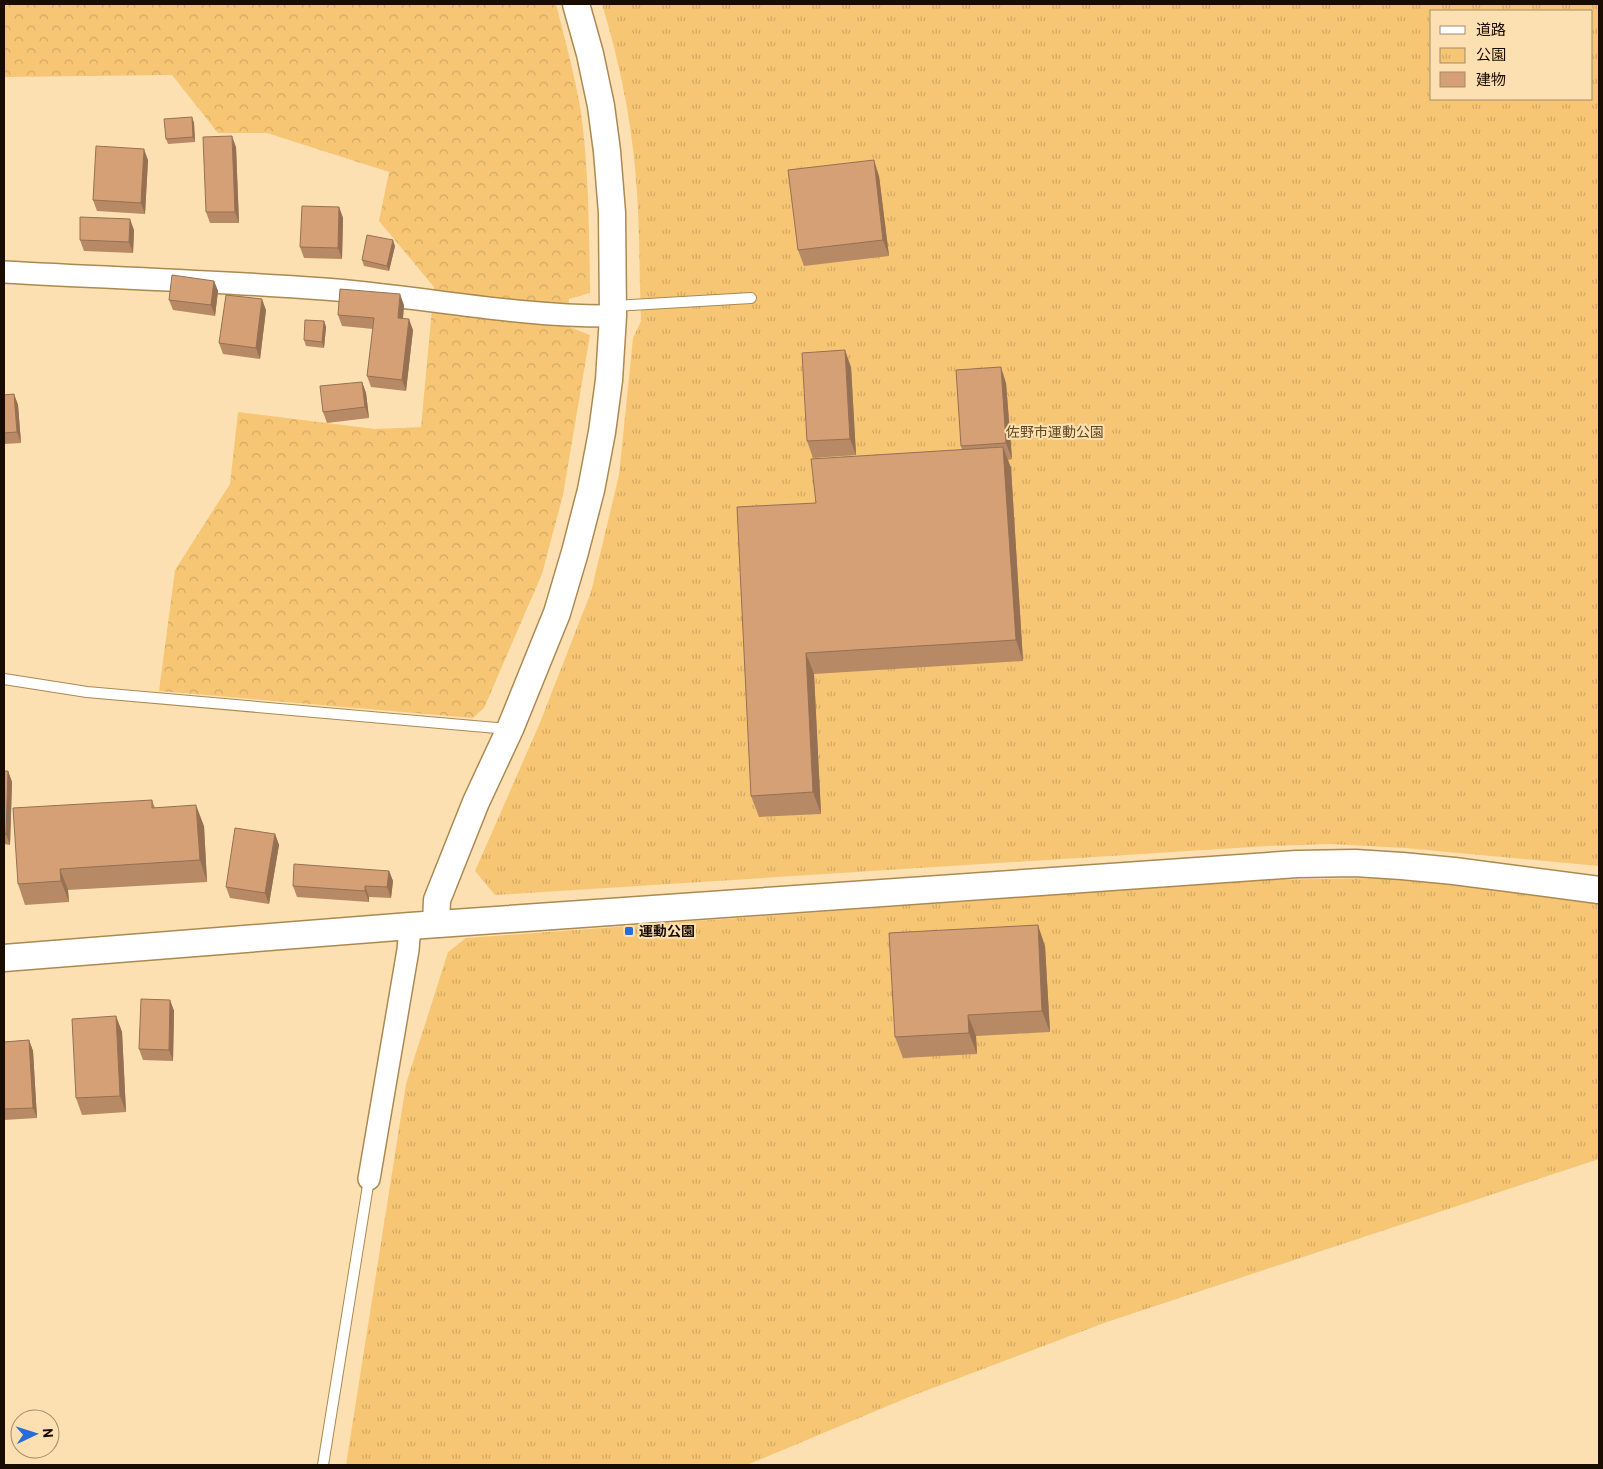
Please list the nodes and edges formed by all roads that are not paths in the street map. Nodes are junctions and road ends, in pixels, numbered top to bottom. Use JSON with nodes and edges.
{"nodes":[{"id":1,"x":576,"y":4,"type":"edge"},
{"id":2,"x":4,"y":272,"type":"edge"},
{"id":3,"x":751,"y":298,"type":"dead end"},
{"id":4,"x":613,"y":311,"type":"junction"},
{"id":5,"x":4,"y":679,"type":"edge"},
{"id":6,"x":510,"y":729,"type":"junction"},
{"id":7,"x":1599,"y":890,"type":"edge"},
{"id":8,"x":436,"y":924,"type":"junction"},
{"id":9,"x":410,"y":926,"type":"junction"},
{"id":10,"x":4,"y":958,"type":"edge"},
{"id":11,"x":369,"y":1179,"type":"joint"},
{"id":12,"x":323,"y":1465,"type":"edge"}],
"edges":[{"from":1,"to":4,"type":"street"},
{"from":2,"to":4,"type":"street"},
{"from":3,"to":4,"type":"lane"},
{"from":4,"to":6,"type":"street"},
{"from":5,"to":6,"type":"lane"},
{"from":6,"to":8,"type":"street"},
{"from":7,"to":8,"type":"street"},
{"from":8,"to":9,"type":"street"},
{"from":9,"to":10,"type":"street"},
{"from":9,"to":11,"type":"street"},
{"from":11,"to":12,"type":"lane"}]}
